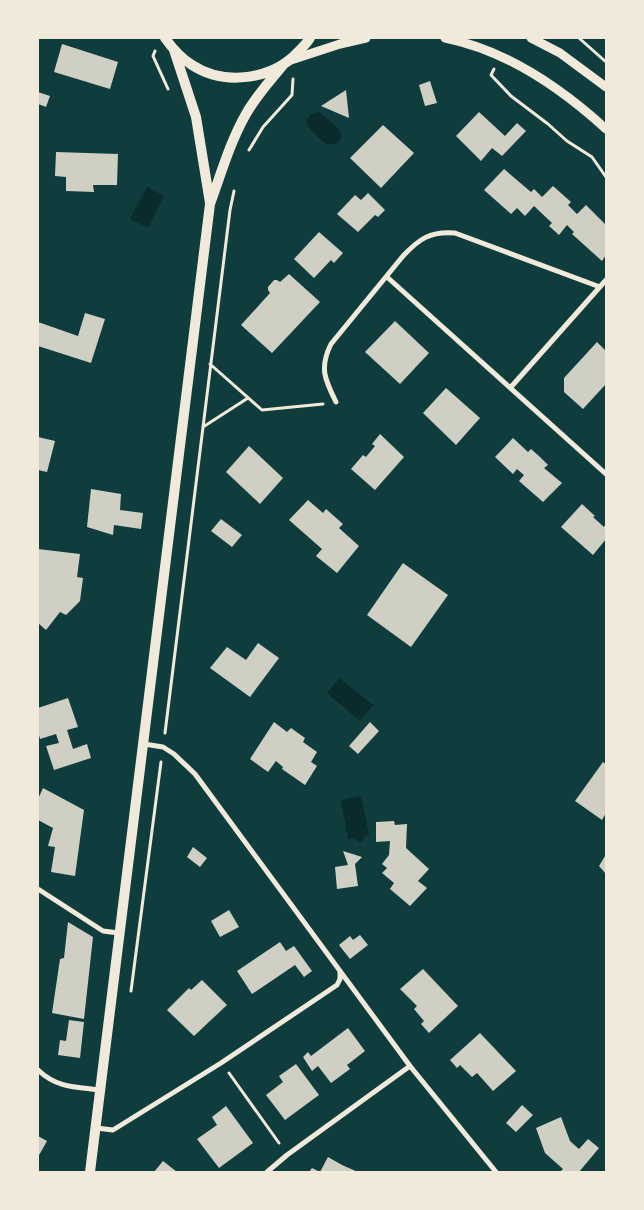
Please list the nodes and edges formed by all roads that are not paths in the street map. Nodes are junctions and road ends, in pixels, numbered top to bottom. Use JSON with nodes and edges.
{"nodes":[{"id":1,"x":165,"y":38,"type":"edge"},
{"id":2,"x":310,"y":38,"type":"edge"},
{"id":3,"x":366,"y":38,"type":"edge"},
{"id":4,"x":445,"y":38,"type":"edge"},
{"id":5,"x":531,"y":38,"type":"edge"},
{"id":6,"x":174,"y":50,"type":"junction"},
{"id":7,"x":287,"y":62,"type":"junction"},
{"id":8,"x":606,"y":87,"type":"edge"},
{"id":9,"x":606,"y":128,"type":"edge"},
{"id":10,"x":210,"y":204,"type":"junction"},
{"id":11,"x":387,"y":277,"type":"junction"},
{"id":12,"x":606,"y":280,"type":"edge"},
{"id":13,"x":600,"y":287,"type":"junction"},
{"id":14,"x":511,"y":387,"type":"junction"},
{"id":15,"x":336,"y":402,"type":"road end"},
{"id":16,"x":606,"y":474,"type":"edge"},
{"id":17,"x":144,"y":744,"type":"junction"},
{"id":18,"x":38,"y":889,"type":"edge"},
{"id":19,"x":119,"y":933,"type":"junction"},
{"id":20,"x":340,"y":972,"type":"junction"},
{"id":21,"x":410,"y":1066,"type":"junction"},
{"id":22,"x":38,"y":1070,"type":"edge"},
{"id":23,"x":100,"y":1090,"type":"junction"},
{"id":24,"x":96,"y":1128,"type":"junction"},
{"id":25,"x":90,"y":1172,"type":"edge"},
{"id":26,"x":267,"y":1172,"type":"edge"},
{"id":27,"x":496,"y":1172,"type":"edge"}],
"edges":[{"from":1,"to":6,"type":"main road"},
{"from":2,"to":7,"type":"main road"},
{"from":3,"to":7,"type":"street"},
{"from":4,"to":9,"type":"street"},
{"from":5,"to":8,"type":"street"},
{"from":6,"to":7,"type":"main road"},
{"from":6,"to":10,"type":"main road"},
{"from":7,"to":10,"type":"main road"},
{"from":10,"to":17,"type":"main road"},
{"from":11,"to":13,"type":"street"},
{"from":11,"to":14,"type":"street"},
{"from":11,"to":15,"type":"street"},
{"from":12,"to":13,"type":"street"},
{"from":13,"to":14,"type":"street"},
{"from":14,"to":16,"type":"street"},
{"from":17,"to":19,"type":"main road"},
{"from":17,"to":20,"type":"street"},
{"from":18,"to":19,"type":"street"},
{"from":19,"to":23,"type":"main road"},
{"from":20,"to":21,"type":"street"},
{"from":20,"to":24,"type":"street"},
{"from":21,"to":26,"type":"street"},
{"from":21,"to":27,"type":"street"},
{"from":22,"to":23,"type":"street"},
{"from":23,"to":24,"type":"main road"},
{"from":24,"to":25,"type":"main road"}]}
